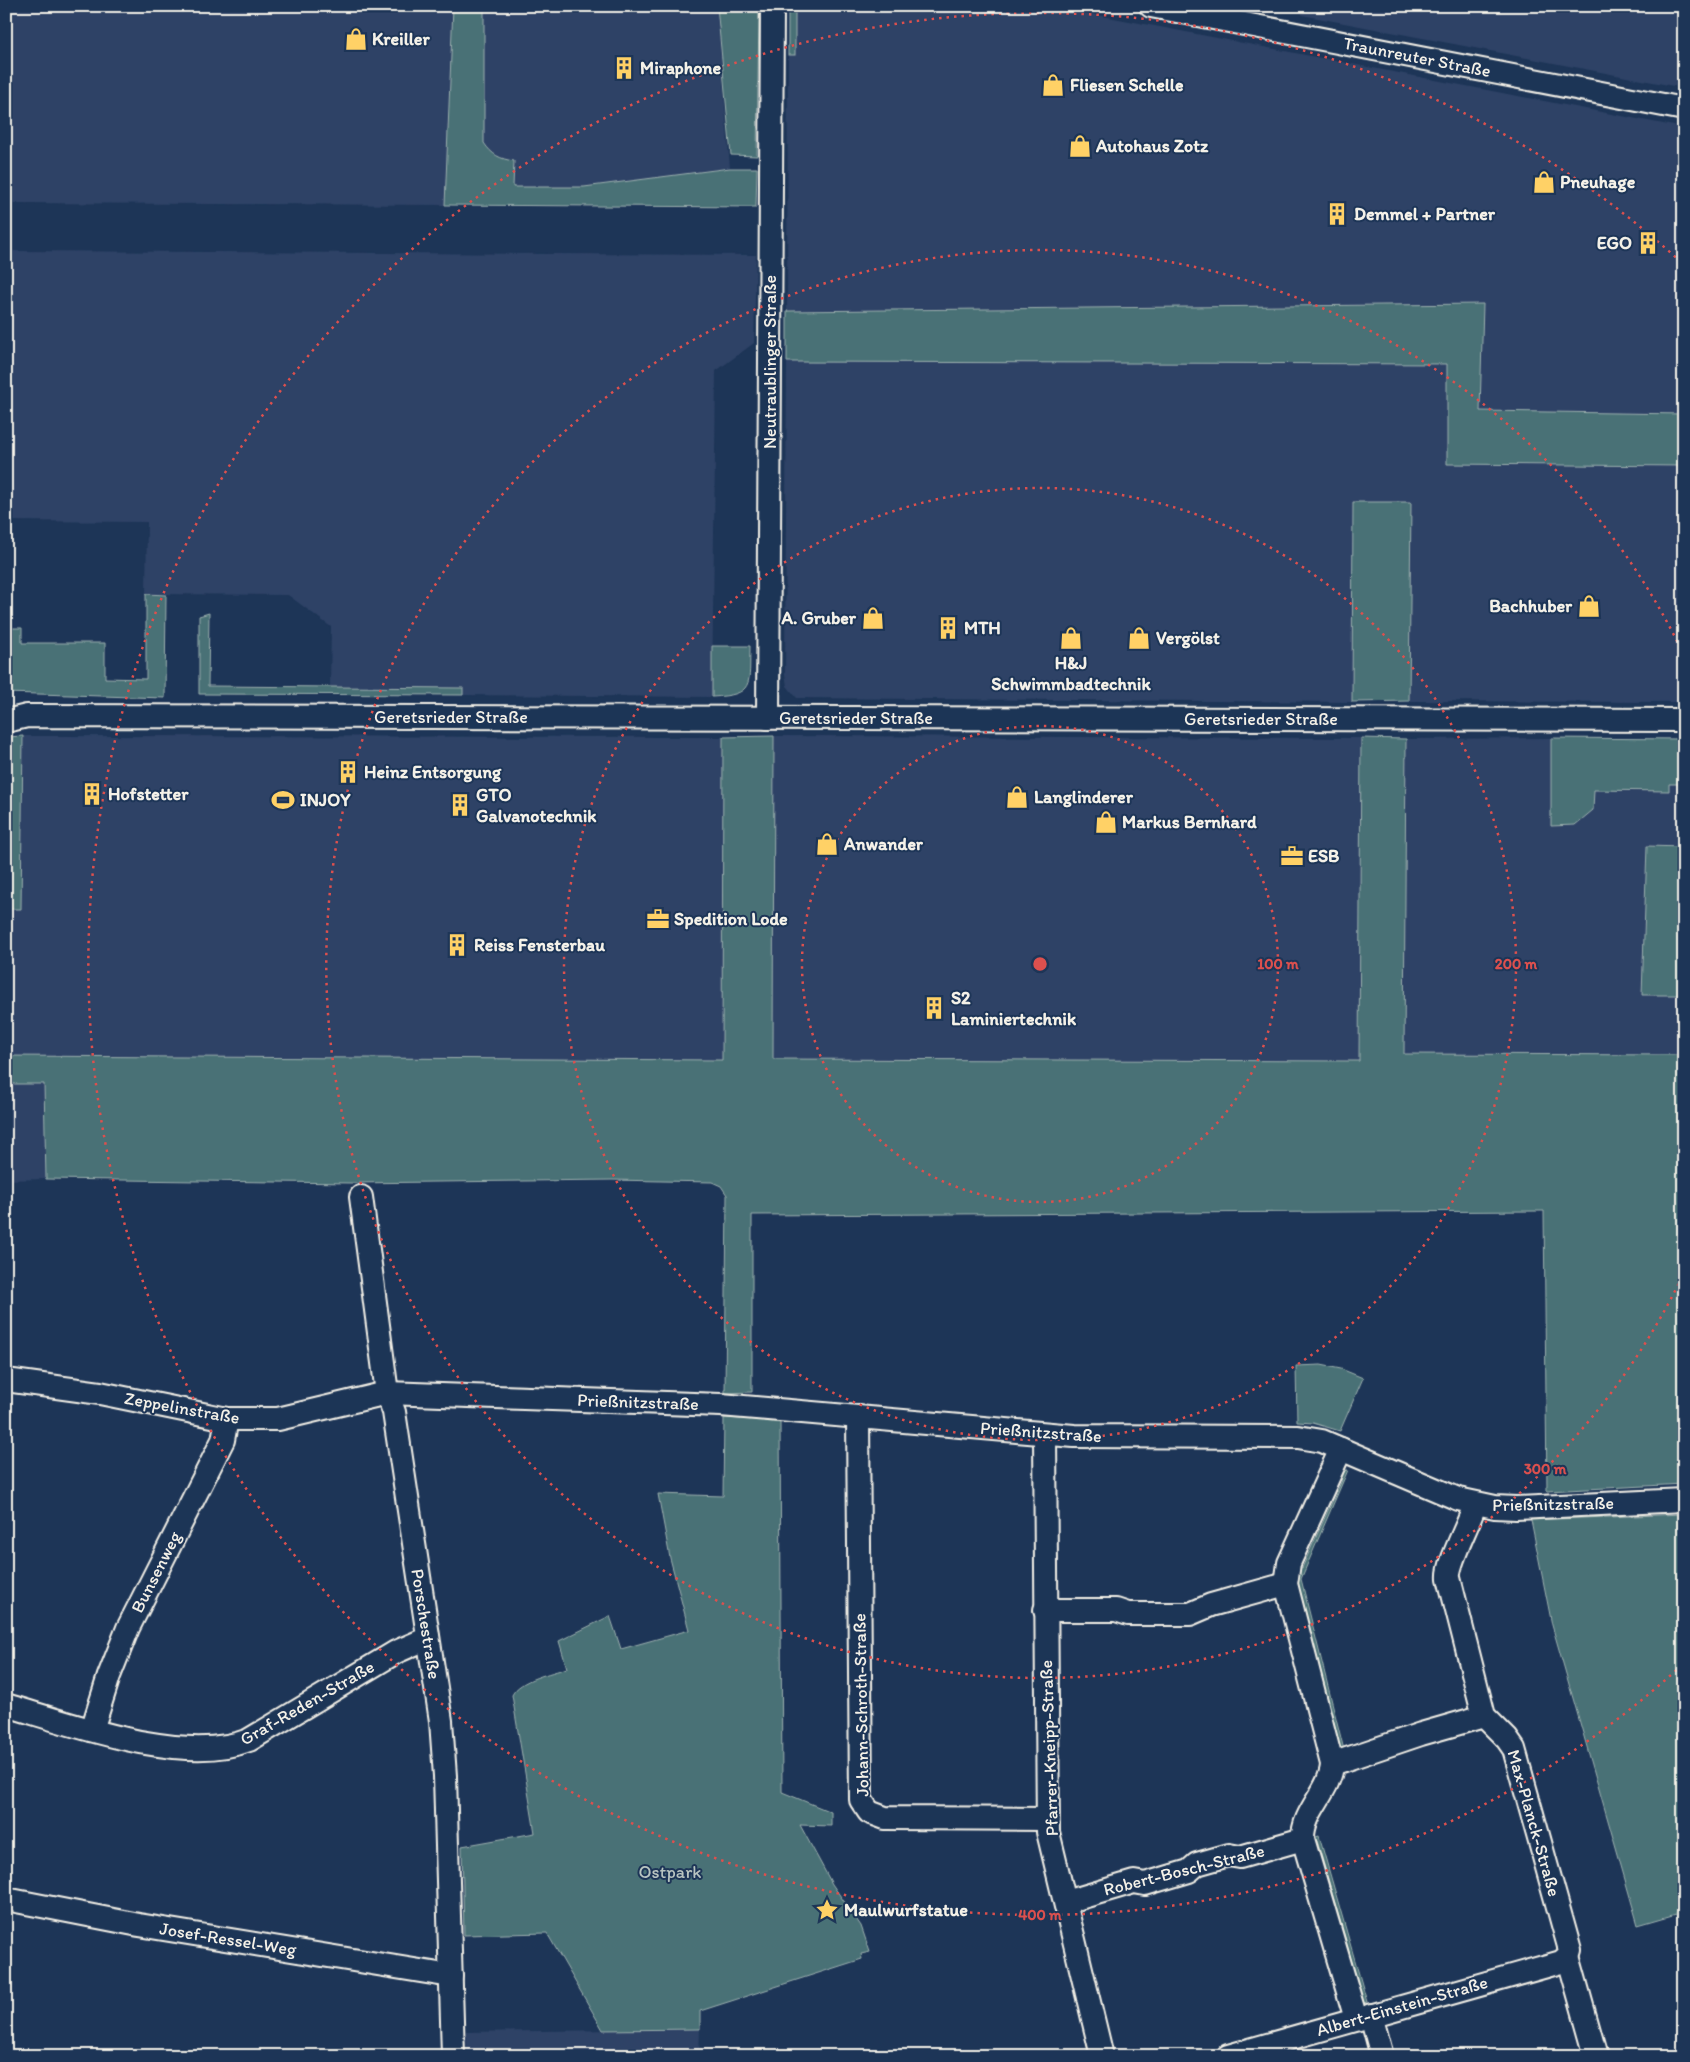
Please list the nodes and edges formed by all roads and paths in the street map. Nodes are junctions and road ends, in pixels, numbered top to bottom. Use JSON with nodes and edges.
{"nodes":[{"id":1,"x":772,"y":6,"type":"edge"},
{"id":2,"x":1151,"y":6,"type":"edge"},
{"id":3,"x":1684,"y":109,"type":"edge"},
{"id":4,"x":10,"y":715,"type":"edge"},
{"id":5,"x":768,"y":718,"type":"junction"},
{"id":6,"x":1684,"y":720,"type":"edge"},
{"id":7,"x":361,"y":1197,"type":"dead end"},
{"id":8,"x":6,"y":1380,"type":"edge"},
{"id":9,"x":387,"y":1393,"type":"junction"},
{"id":10,"x":858,"y":1417,"type":"junction"},
{"id":11,"x":227,"y":1419,"type":"junction"},
{"id":12,"x":1045,"y":1434,"type":"junction"},
{"id":13,"x":1341,"y":1449,"type":"junction"},
{"id":14,"x":1684,"y":1500,"type":"edge"},
{"id":15,"x":1475,"y":1504,"type":"junction"},
{"id":16,"x":1286,"y":1584,"type":"junction"},
{"id":17,"x":1045,"y":1610,"type":"junction"},
{"id":18,"x":428,"y":1638,"type":"junction"},
{"id":19,"x":6,"y":1705,"type":"edge"},
{"id":20,"x":1484,"y":1716,"type":"junction"},
{"id":21,"x":92,"y":1730,"type":"junction"},
{"id":22,"x":1332,"y":1764,"type":"junction"},
{"id":23,"x":1047,"y":1819,"type":"junction"},
{"id":24,"x":1303,"y":1839,"type":"junction"},
{"id":25,"x":6,"y":1899,"type":"edge"},
{"id":26,"x":1066,"y":1902,"type":"junction"},
{"id":27,"x":1569,"y":1953,"type":"junction"},
{"id":28,"x":451,"y":1976,"type":"junction"},
{"id":29,"x":1363,"y":2017,"type":"junction"},
{"id":30,"x":453,"y":2056,"type":"edge"},
{"id":31,"x":1102,"y":2056,"type":"edge"},
{"id":32,"x":1228,"y":2056,"type":"edge"},
{"id":33,"x":1382,"y":2056,"type":"edge"},
{"id":34,"x":1596,"y":2056,"type":"edge"}],
"edges":[{"from":1,"to":5,"type":"street","name":"Neutraublinger Straße"},
{"from":2,"to":3,"type":"street","name":"Traunreuter Straße"},
{"from":4,"to":5,"type":"street","name":"Geretsrieder Straße"},
{"from":5,"to":6,"type":"street","name":"Geretsrieder Straße"},
{"from":7,"to":9,"type":"street","name":"Porschestraße"},
{"from":8,"to":11,"type":"street","name":"Zeppelinstraße"},
{"from":9,"to":10,"type":"street","name":"Prießnitzstraße"},
{"from":9,"to":11,"type":"street","name":"Zeppelinstraße"},
{"from":9,"to":18,"type":"street","name":"Porschestraße"},
{"from":10,"to":12,"type":"street","name":"Prießnitzstraße"},
{"from":10,"to":23,"type":"street","name":"Johann-Schroth-Straße"},
{"from":11,"to":21,"type":"street","name":"Bunsenweg"},
{"from":12,"to":13,"type":"street","name":"Prießnitzstraße"},
{"from":12,"to":17,"type":"street","name":"Pfarrer-Kneipp-Straße"},
{"from":13,"to":15,"type":"street","name":"Prießnitzstraße"},
{"from":13,"to":16,"type":"street"},
{"from":14,"to":15,"type":"street","name":"Prießnitzstraße"},
{"from":15,"to":20,"type":"street"},
{"from":16,"to":17,"type":"street"},
{"from":16,"to":22,"type":"street"},
{"from":17,"to":23,"type":"street","name":"Pfarrer-Kneipp-Straße"},
{"from":18,"to":21,"type":"street","name":"Graf-Reden-Straße"},
{"from":18,"to":28,"type":"street","name":"Porschestraße"},
{"from":19,"to":21,"type":"street","name":"Graf-Reden-Straße"},
{"from":20,"to":22,"type":"street"},
{"from":20,"to":27,"type":"street","name":"Max-Planck-Straße"},
{"from":22,"to":24,"type":"street"},
{"from":23,"to":26,"type":"street","name":"Pfarrer-Kneipp-Straße"},
{"from":24,"to":26,"type":"street","name":"Robert-Bosch-Straße"},
{"from":24,"to":29,"type":"street"},
{"from":25,"to":28,"type":"street","name":"Josef-Ressel-Weg"},
{"from":26,"to":31,"type":"street","name":"Pfarrer-Kneipp-Straße"},
{"from":27,"to":29,"type":"street","name":"Albert-Einstein-Straße"},
{"from":27,"to":34,"type":"street","name":"Max-Planck-Straße"},
{"from":28,"to":30,"type":"street","name":"Porschestraße"},
{"from":29,"to":32,"type":"street","name":"Albert-Einstein-Straße"},
{"from":29,"to":33,"type":"street"}]}
